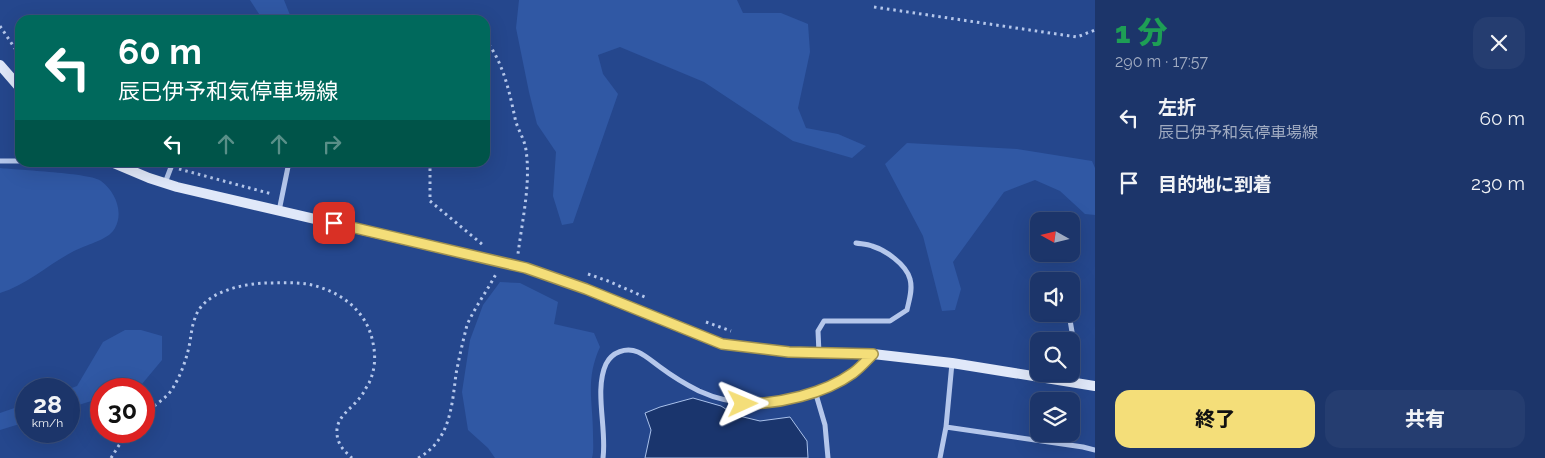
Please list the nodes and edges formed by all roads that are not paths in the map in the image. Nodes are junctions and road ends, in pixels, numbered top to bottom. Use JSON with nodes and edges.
{"nodes":[{"id":1,"x":0,"y":65,"type":"edge"},
{"id":2,"x":15,"y":82,"type":"edge"},
{"id":3,"x":0,"y":160,"type":"edge"},
{"id":4,"x":15,"y":161,"type":"edge"},
{"id":5,"x":122,"y":167,"type":"edge"},
{"id":6,"x":171,"y":167,"type":"edge"},
{"id":7,"x":287,"y":167,"type":"edge"},
{"id":8,"x":165,"y":183,"type":"junction"},
{"id":9,"x":279,"y":211,"type":"junction"},
{"id":10,"x":856,"y":243,"type":"dead end"},
{"id":11,"x":1070,"y":322,"type":"edge"},
{"id":12,"x":819,"y":353,"type":"junction"},
{"id":13,"x":873,"y":354,"type":"junction"},
{"id":14,"x":952,"y":363,"type":"junction"},
{"id":15,"x":1076,"y":383,"type":"junction"},
{"id":16,"x":1095,"y":386,"type":"edge"},
{"id":17,"x":815,"y":391,"type":"junction"},
{"id":18,"x":946,"y":427,"type":"junction"},
{"id":19,"x":1095,"y":450,"type":"edge"},
{"id":20,"x":603,"y":458,"type":"edge"},
{"id":21,"x":828,"y":458,"type":"edge"},
{"id":22,"x":940,"y":458,"type":"edge"}],
"edges":[{"from":1,"to":2,"type":"main road"},
{"from":3,"to":4,"type":"street"},
{"from":5,"to":8,"type":"main road"},
{"from":6,"to":8,"type":"street"},
{"from":7,"to":9,"type":"street"},
{"from":8,"to":9,"type":"main road"},
{"from":9,"to":12,"type":"main road"},
{"from":10,"to":12,"type":"street"},
{"from":11,"to":15,"type":"street"},
{"from":12,"to":13,"type":"main road"},
{"from":13,"to":14,"type":"main road"},
{"from":13,"to":17,"type":"street"},
{"from":14,"to":15,"type":"main road"},
{"from":14,"to":18,"type":"street"},
{"from":15,"to":16,"type":"main road"},
{"from":17,"to":20,"type":"street"},
{"from":17,"to":21,"type":"street"},
{"from":18,"to":19,"type":"street"},
{"from":18,"to":22,"type":"street"}]}
